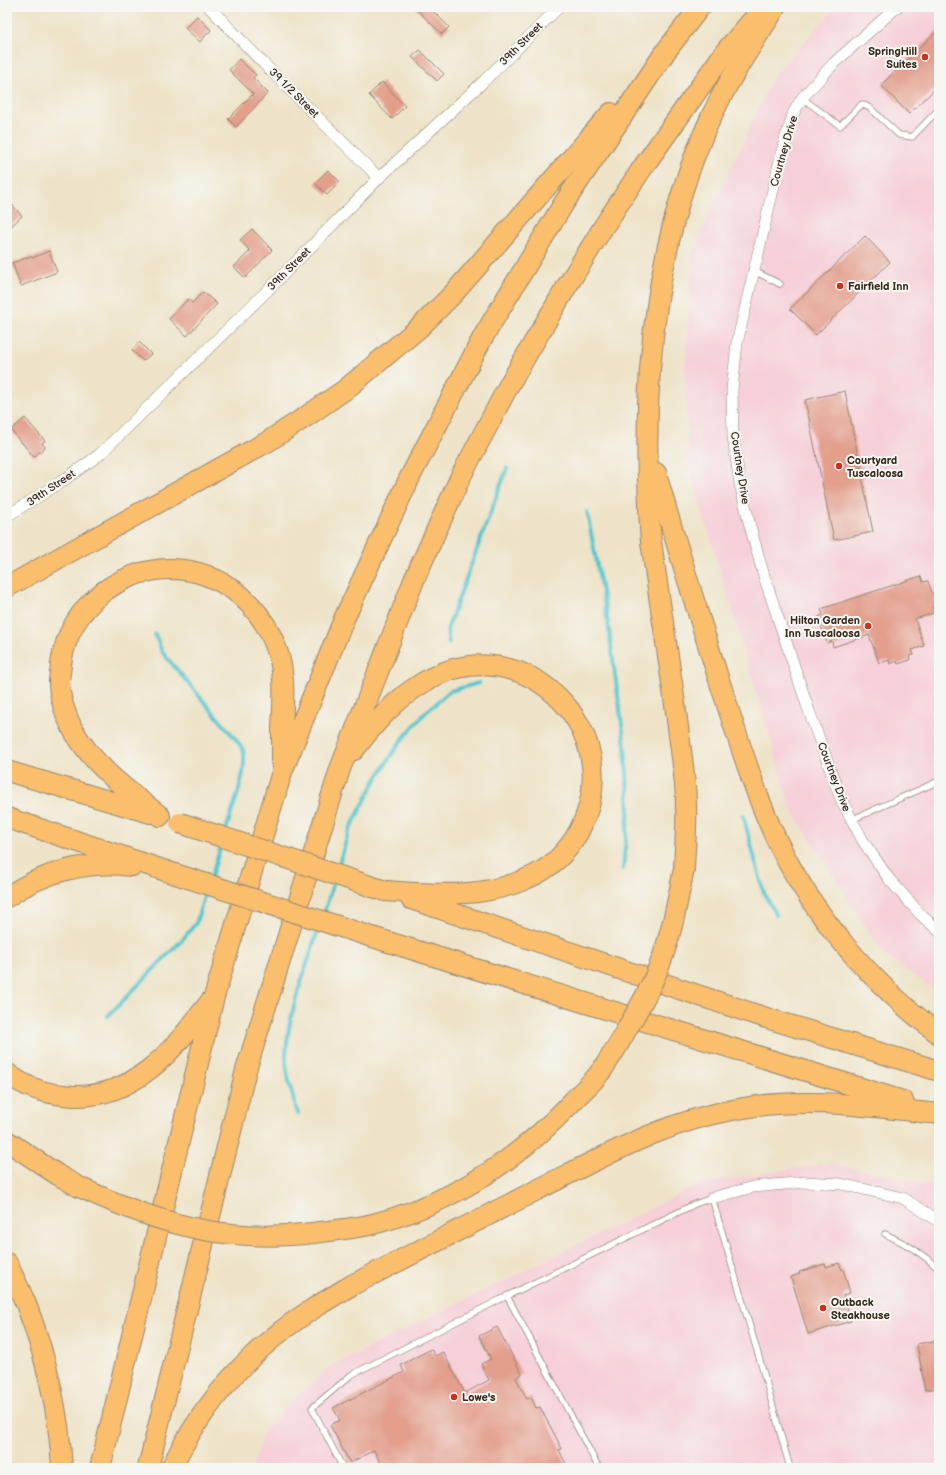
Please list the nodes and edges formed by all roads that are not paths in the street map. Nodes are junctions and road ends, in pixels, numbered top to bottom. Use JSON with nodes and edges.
{"nodes":[{"id":1,"x":210,"y":7,"type":"edge"},
{"id":2,"x":558,"y":7,"type":"edge"},
{"id":3,"x":700,"y":7,"type":"edge"},
{"id":4,"x":764,"y":7,"type":"edge"},
{"id":5,"x":776,"y":7,"type":"edge"},
{"id":6,"x":897,"y":7,"type":"edge"},
{"id":7,"x":666,"y":51,"type":"junction"},
{"id":8,"x":802,"y":98,"type":"junction"},
{"id":9,"x":939,"y":109,"type":"edge"},
{"id":10,"x":379,"y":178,"type":"junction"},
{"id":11,"x":754,"y":271,"type":"junction"},
{"id":12,"x":780,"y":284,"type":"dead end"},
{"id":13,"x":647,"y":441,"type":"junction"},
{"id":14,"x":7,"y":516,"type":"edge"},
{"id":15,"x":7,"y":587,"type":"edge"},
{"id":16,"x":340,"y":769,"type":"junction"},
{"id":17,"x":7,"y":771,"type":"edge"},
{"id":18,"x":282,"y":772,"type":"junction"},
{"id":19,"x":939,"y":781,"type":"edge"},
{"id":20,"x":160,"y":816,"type":"junction"},
{"id":21,"x":7,"y":818,"type":"edge"},
{"id":22,"x":851,"y":820,"type":"junction"},
{"id":23,"x":166,"y":871,"type":"junction"},
{"id":24,"x":385,"y":891,"type":"junction"},
{"id":25,"x":7,"y":897,"type":"edge"},
{"id":26,"x":939,"y":931,"type":"edge"},
{"id":27,"x":214,"y":998,"type":"junction"},
{"id":28,"x":939,"y":1034,"type":"edge"},
{"id":29,"x":939,"y":1071,"type":"edge"},
{"id":30,"x":7,"y":1073,"type":"edge"},
{"id":31,"x":939,"y":1113,"type":"edge"},
{"id":32,"x":7,"y":1141,"type":"edge"},
{"id":33,"x":712,"y":1198,"type":"junction"},
{"id":34,"x":938,"y":1218,"type":"edge"},
{"id":35,"x":886,"y":1234,"type":"dead end"},
{"id":36,"x":7,"y":1263,"type":"edge"},
{"id":37,"x":939,"y":1269,"type":"edge"},
{"id":38,"x":507,"y":1296,"type":"junction"},
{"id":39,"x":62,"y":1468,"type":"edge"},
{"id":40,"x":100,"y":1468,"type":"edge"},
{"id":41,"x":148,"y":1468,"type":"edge"},
{"id":42,"x":171,"y":1468,"type":"edge"},
{"id":43,"x":343,"y":1468,"type":"edge"},
{"id":44,"x":599,"y":1468,"type":"edge"},
{"id":45,"x":790,"y":1468,"type":"edge"}],
"edges":[{"from":1,"to":10,"type":"street","name":"39 1/2 Street"},
{"from":2,"to":10,"type":"street","name":"39th Street"},
{"from":3,"to":7,"type":"highway"},
{"from":4,"to":16,"type":"highway"},
{"from":5,"to":13,"type":"highway"},
{"from":6,"to":8,"type":"street","name":"Courtney Drive"},
{"from":7,"to":15,"type":"highway"},
{"from":7,"to":18,"type":"highway"},
{"from":8,"to":9,"type":"lane"},
{"from":8,"to":11,"type":"street","name":"Courtney Drive"},
{"from":10,"to":14,"type":"street","name":"39th Street"},
{"from":11,"to":12,"type":"lane"},
{"from":11,"to":22,"type":"street","name":"Courtney Drive"},
{"from":13,"to":28,"type":"highway"},
{"from":13,"to":32,"type":"highway","bridge":true},
{"from":16,"to":24,"type":"highway"},
{"from":16,"to":41,"type":"highway"},
{"from":17,"to":20,"type":"highway"},
{"from":18,"to":20,"type":"highway"},
{"from":18,"to":27,"type":"highway"},
{"from":19,"to":22,"type":"lane"},
{"from":20,"to":24,"type":"highway","bridge":true},
{"from":21,"to":23,"type":"highway"},
{"from":22,"to":26,"type":"street","name":"Courtney Drive"},
{"from":23,"to":25,"type":"highway"},
{"from":23,"to":31,"type":"highway","bridge":true},
{"from":24,"to":29,"type":"highway"},
{"from":27,"to":30,"type":"highway"},
{"from":27,"to":40,"type":"highway"},
{"from":31,"to":42,"type":"highway"},
{"from":33,"to":34,"type":"street"},
{"from":33,"to":38,"type":"lane"},
{"from":33,"to":45,"type":"lane"},
{"from":35,"to":37,"type":"lane"},
{"from":36,"to":39,"type":"highway"},
{"from":38,"to":43,"type":"lane"},
{"from":38,"to":44,"type":"lane"}]}
